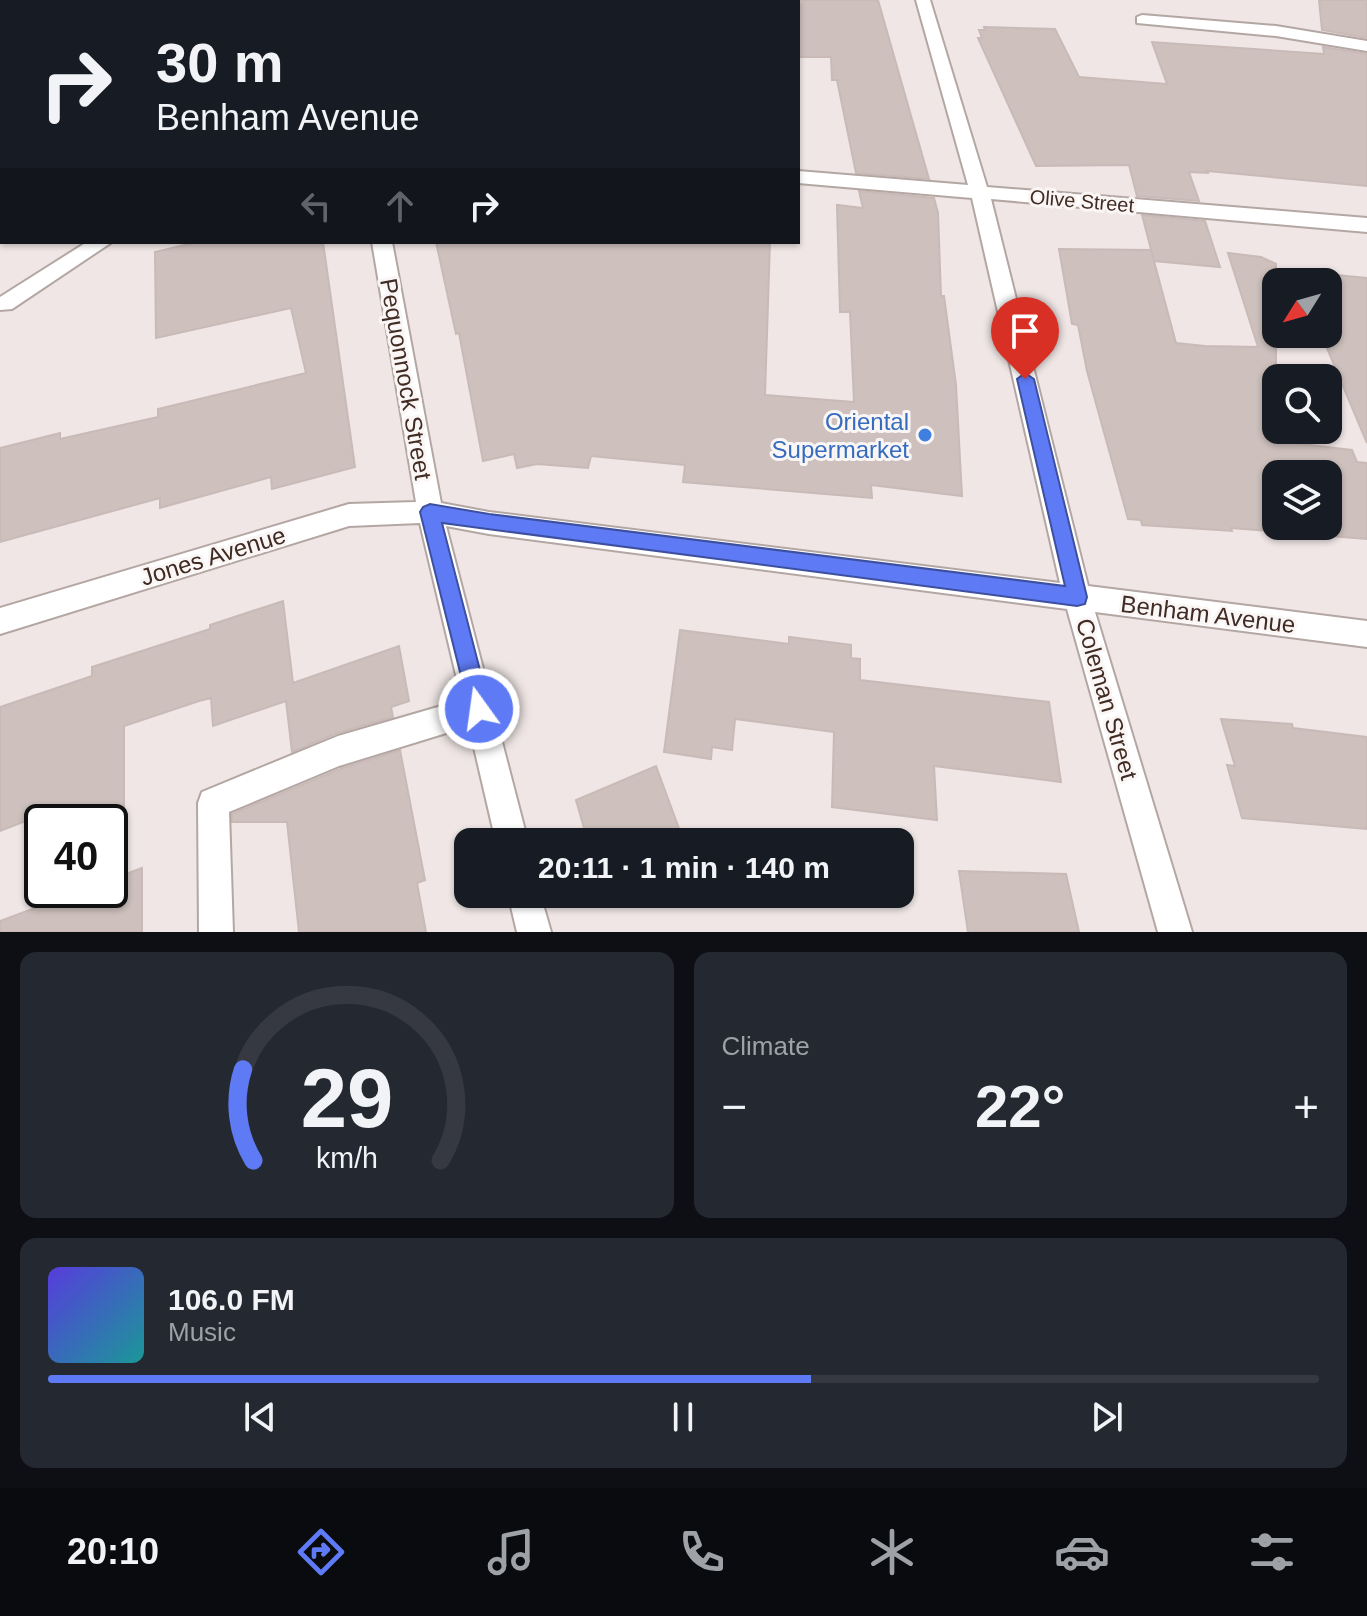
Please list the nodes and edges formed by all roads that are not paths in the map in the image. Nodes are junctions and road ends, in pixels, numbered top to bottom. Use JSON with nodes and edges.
{"nodes":[{"id":1,"x":923,"y":0,"type":"edge"},
{"id":2,"x":1142,"y":20,"type":"dead end"},
{"id":3,"x":1367,"y":46,"type":"edge"},
{"id":4,"x":800,"y":177,"type":"edge"},
{"id":5,"x":980,"y":193,"type":"junction"},
{"id":6,"x":1367,"y":225,"type":"edge"},
{"id":7,"x":99,"y":244,"type":"edge"},
{"id":8,"x":382,"y":244,"type":"edge"},
{"id":9,"x":5,"y":304,"type":"dead end"},
{"id":10,"x":430,"y":512,"type":"junction"},
{"id":11,"x":1077,"y":597,"type":"junction"},
{"id":12,"x":0,"y":621,"type":"edge"},
{"id":13,"x":1367,"y":634,"type":"edge"},
{"id":14,"x":479,"y":709,"type":"junction"},
{"id":15,"x":509,"y":828,"type":"edge"},
{"id":16,"x":528,"y":908,"type":"edge"},
{"id":17,"x":216,"y":932,"type":"edge"},
{"id":18,"x":534,"y":932,"type":"edge"},
{"id":19,"x":1175,"y":932,"type":"edge"}],
"edges":[{"from":1,"to":5,"type":"street","name":"Coleman Street"},
{"from":2,"to":3,"type":"street"},
{"from":4,"to":5,"type":"street","name":"Olive Street"},
{"from":5,"to":6,"type":"street","name":"Olive Street"},
{"from":5,"to":11,"type":"street","name":"Coleman Street"},
{"from":7,"to":9,"type":"street"},
{"from":8,"to":10,"type":"street","name":"Pequonnock Street"},
{"from":10,"to":11,"type":"street","name":"Benham Avenue"},
{"from":10,"to":12,"type":"street","name":"Jones Avenue"},
{"from":10,"to":14,"type":"street","name":"Pequonnock Street"},
{"from":11,"to":13,"type":"street","name":"Benham Avenue"},
{"from":11,"to":19,"type":"street","name":"Coleman Street"},
{"from":14,"to":15,"type":"street","name":"Pequonnock Street"},
{"from":14,"to":17,"type":"street"},
{"from":16,"to":18,"type":"street"}]}
